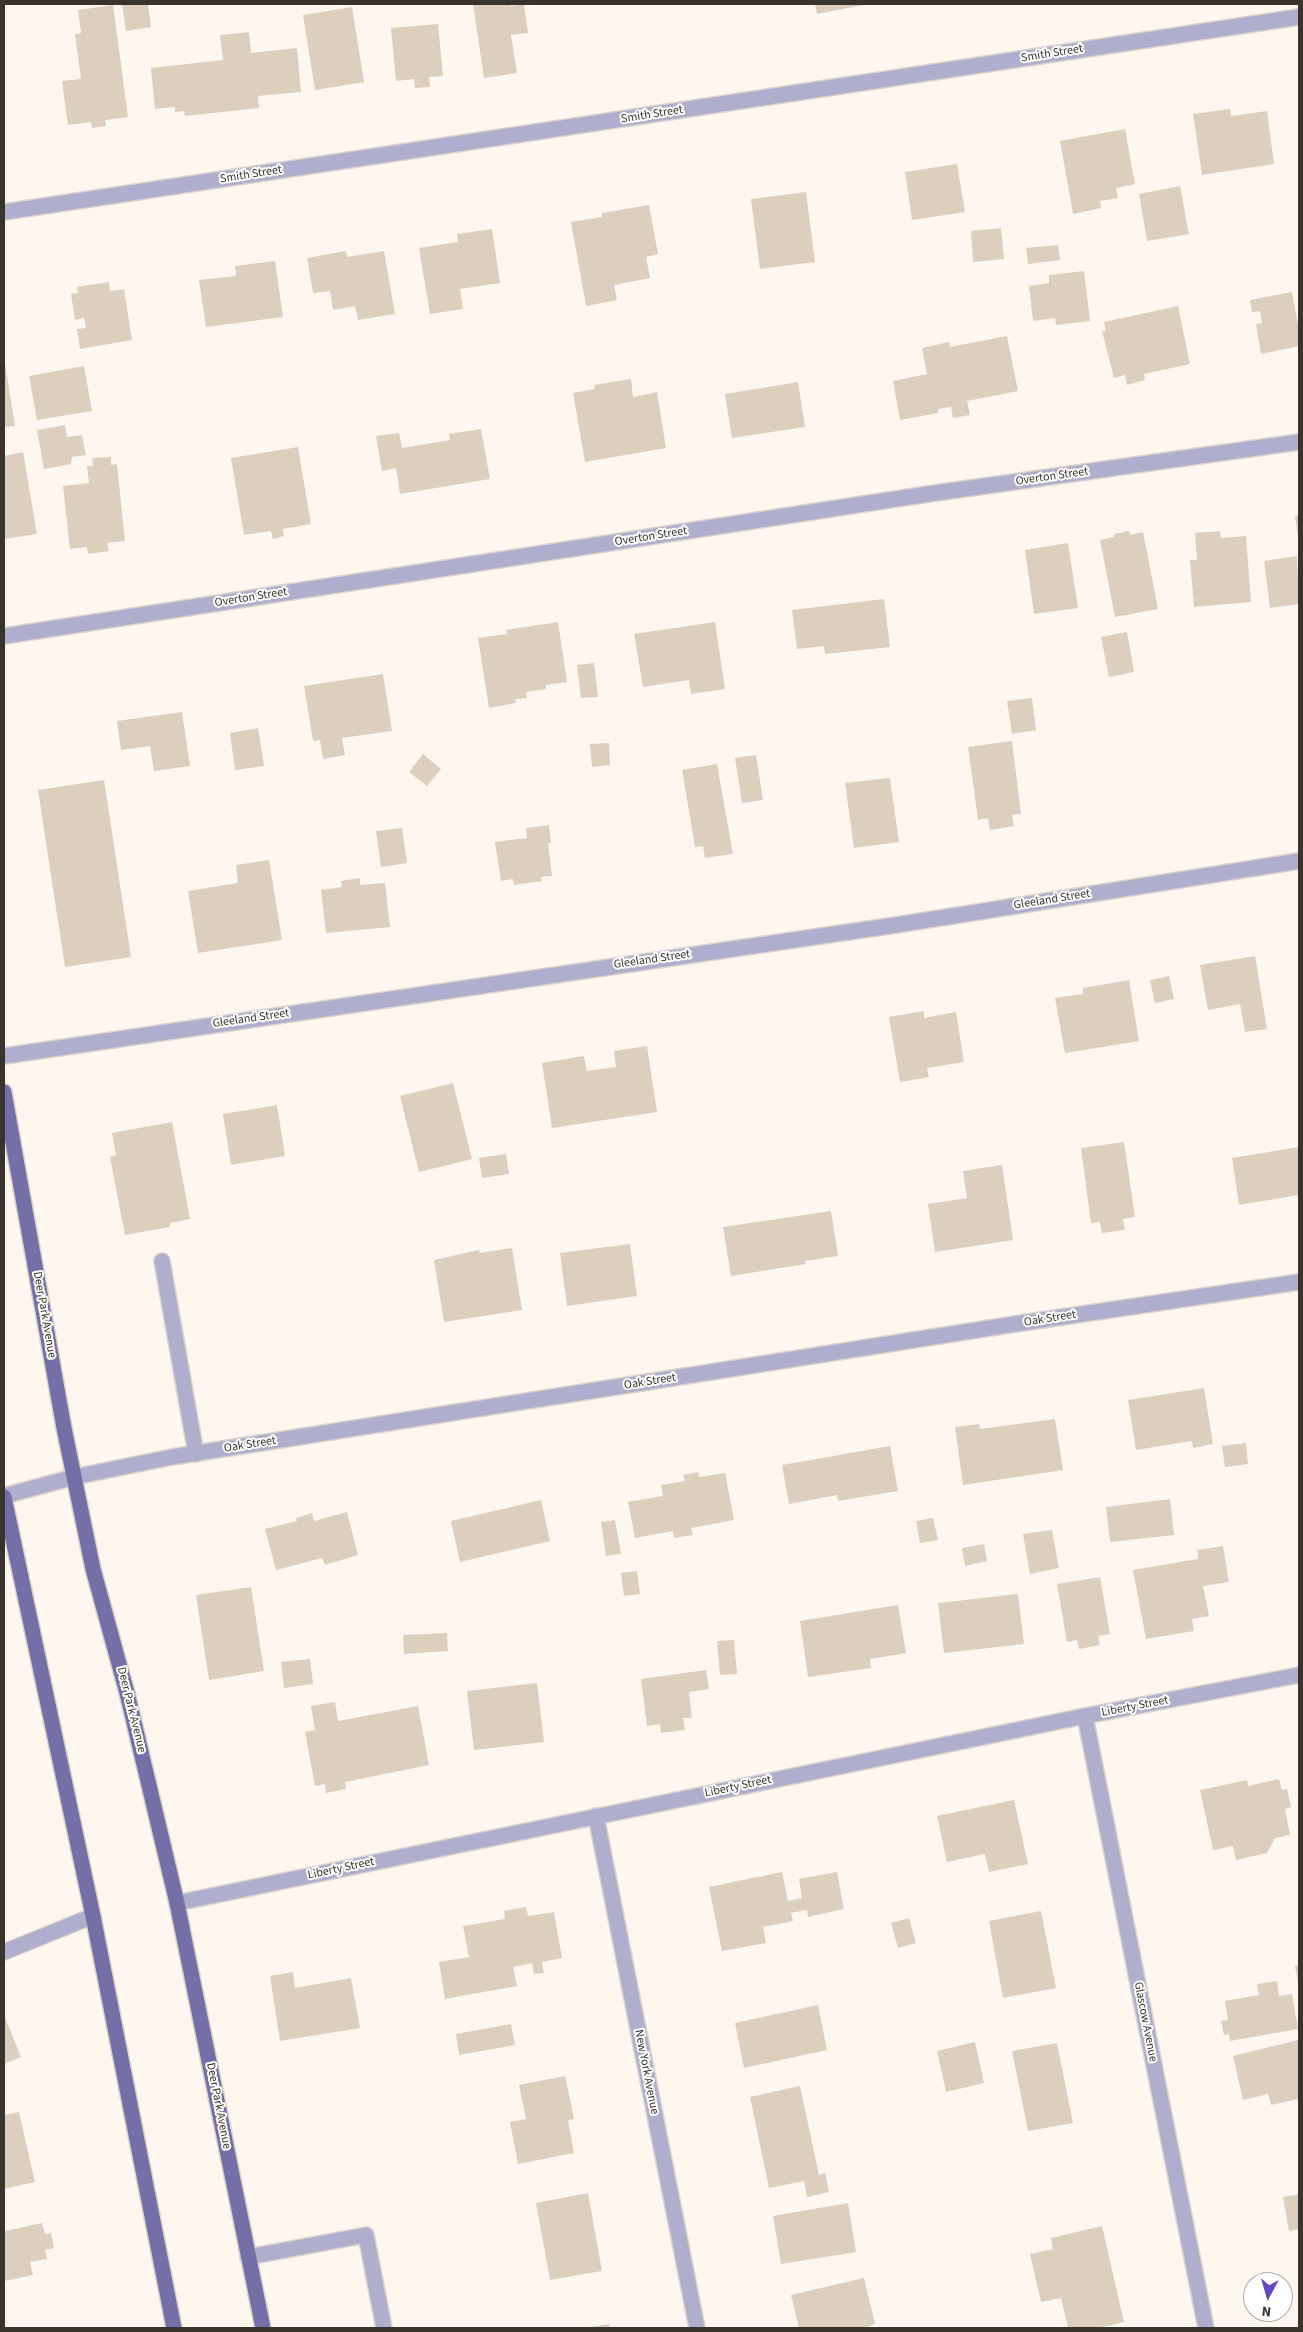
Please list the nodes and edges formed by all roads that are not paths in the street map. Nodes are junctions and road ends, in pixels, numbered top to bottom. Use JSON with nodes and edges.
{"nodes":[{"id":1,"x":1299,"y":17,"type":"edge"},
{"id":2,"x":4,"y":212,"type":"edge"},
{"id":3,"x":1299,"y":442,"type":"edge"},
{"id":4,"x":4,"y":636,"type":"edge"},
{"id":5,"x":1299,"y":861,"type":"edge"},
{"id":6,"x":4,"y":1056,"type":"edge"},
{"id":7,"x":4,"y":1092,"type":"edge"},
{"id":8,"x":162,"y":1261,"type":"dead end"},
{"id":9,"x":1299,"y":1282,"type":"edge"},
{"id":10,"x":196,"y":1454,"type":"junction"},
{"id":11,"x":74,"y":1477,"type":"junction"},
{"id":12,"x":4,"y":1496,"type":"edge"},
{"id":13,"x":1299,"y":1675,"type":"edge"},
{"id":14,"x":1085,"y":1716,"type":"junction"},
{"id":15,"x":596,"y":1816,"type":"junction"},
{"id":16,"x":178,"y":1903,"type":"junction"},
{"id":17,"x":93,"y":1916,"type":"junction"},
{"id":18,"x":4,"y":1952,"type":"edge"},
{"id":19,"x":248,"y":2257,"type":"junction"},
{"id":20,"x":174,"y":2328,"type":"edge"},
{"id":21,"x":263,"y":2328,"type":"edge"},
{"id":22,"x":384,"y":2328,"type":"edge"},
{"id":23,"x":696,"y":2328,"type":"edge"},
{"id":24,"x":1206,"y":2328,"type":"edge"}],
"edges":[{"from":1,"to":2,"type":"street","name":"Smith Street"},
{"from":3,"to":4,"type":"street","name":"Overton Street"},
{"from":5,"to":6,"type":"street","name":"Gleeland Street"},
{"from":7,"to":11,"type":"main road","name":"Deer Park Avenue"},
{"from":8,"to":10,"type":"street"},
{"from":9,"to":10,"type":"street","name":"Oak Street"},
{"from":10,"to":11,"type":"street","name":"Oak Street"},
{"from":11,"to":12,"type":"street","name":"Oak Street"},
{"from":11,"to":16,"type":"main road","name":"Deer Park Avenue"},
{"from":12,"to":17,"type":"main road"},
{"from":13,"to":14,"type":"street","name":"Liberty Street"},
{"from":14,"to":15,"type":"street","name":"Liberty Street"},
{"from":14,"to":24,"type":"street","name":"Glascow Avenue"},
{"from":15,"to":16,"type":"street","name":"Liberty Street"},
{"from":15,"to":23,"type":"street","name":"New York Avenue"},
{"from":16,"to":19,"type":"main road","name":"Deer Park Avenue"},
{"from":17,"to":18,"type":"street"},
{"from":17,"to":20,"type":"main road"},
{"from":19,"to":21,"type":"main road","name":"Deer Park Avenue"},
{"from":19,"to":22,"type":"street"}]}
